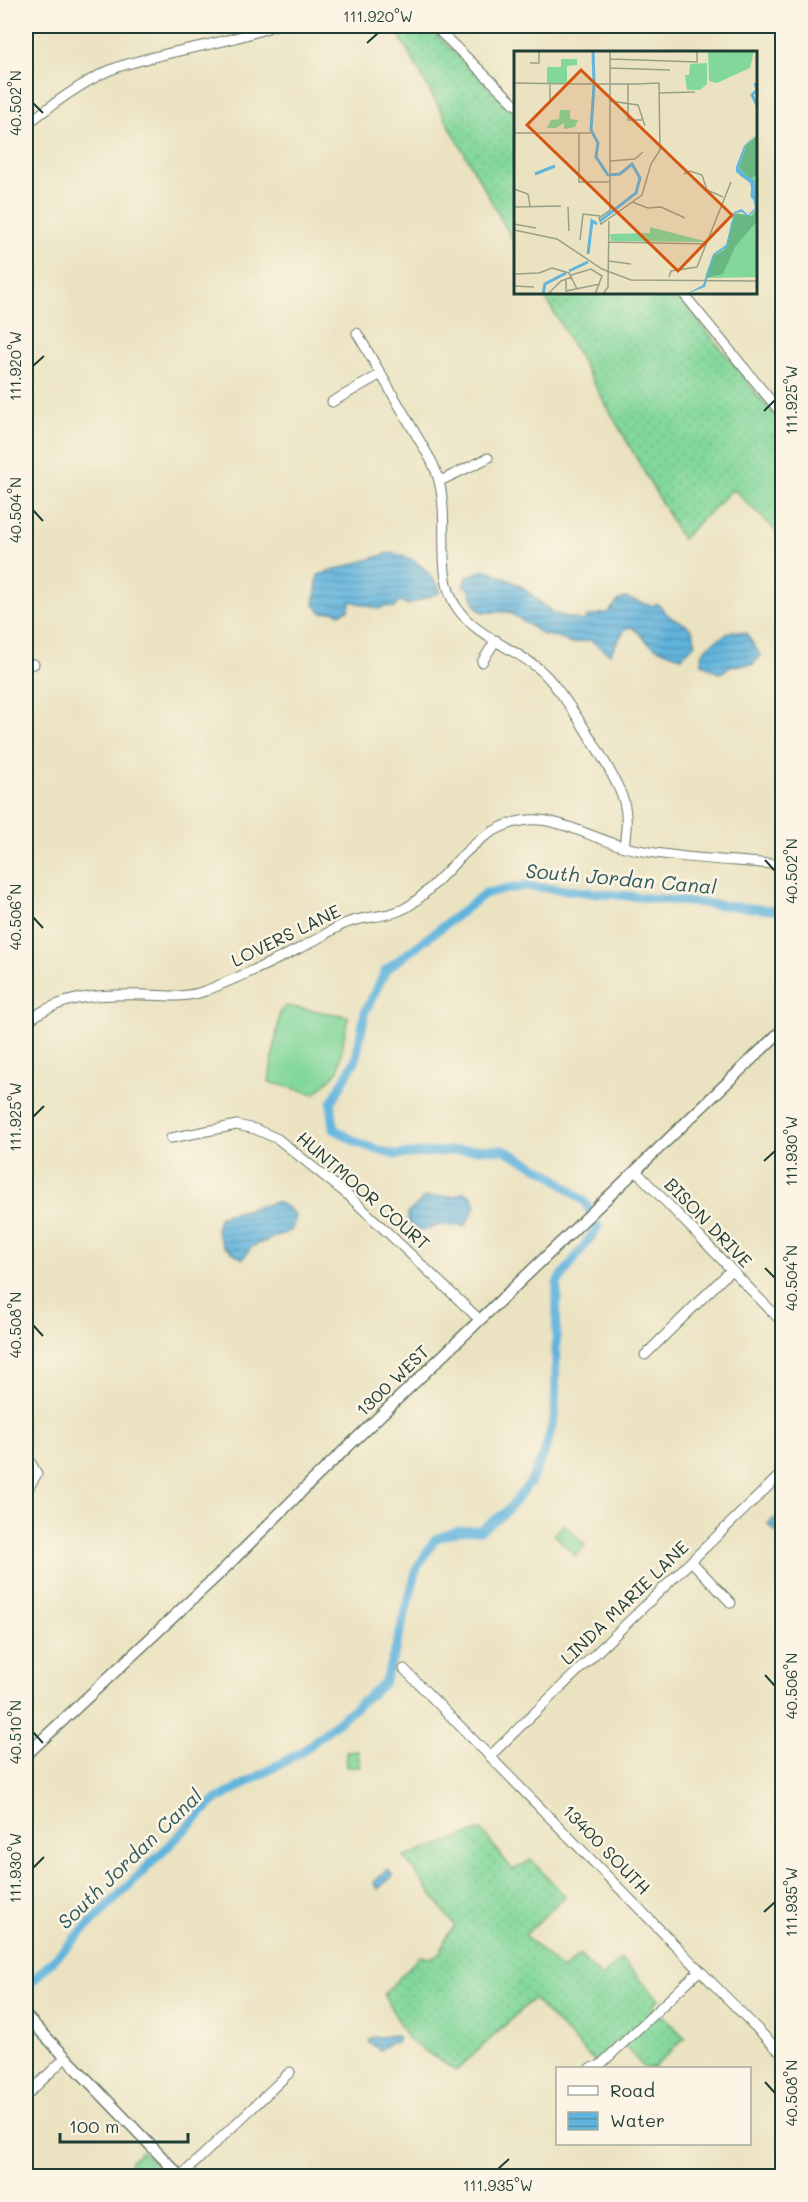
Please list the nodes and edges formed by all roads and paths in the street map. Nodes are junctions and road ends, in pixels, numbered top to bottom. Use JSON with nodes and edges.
{"nodes":[{"id":1,"x":273,"y":26,"type":"edge"},
{"id":2,"x":434,"y":26,"type":"edge"},
{"id":3,"x":514,"y":103,"type":"edge"},
{"id":4,"x":26,"y":125,"type":"edge"},
{"id":5,"x":684,"y":294,"type":"edge"},
{"id":6,"x":357,"y":333,"type":"dead end"},
{"id":7,"x":381,"y":374,"type":"junction"},
{"id":8,"x":332,"y":402,"type":"dead end"},
{"id":9,"x":783,"y":414,"type":"edge"},
{"id":10,"x":488,"y":458,"type":"dead end"},
{"id":11,"x":440,"y":481,"type":"junction"},
{"id":12,"x":496,"y":640,"type":"junction"},
{"id":13,"x":482,"y":662,"type":"dead end"},
{"id":14,"x":624,"y":847,"type":"junction"},
{"id":15,"x":783,"y":864,"type":"edge"},
{"id":16,"x":26,"y":1023,"type":"edge"},
{"id":17,"x":783,"y":1030,"type":"edge"},
{"id":18,"x":171,"y":1138,"type":"dead end"},
{"id":19,"x":636,"y":1172,"type":"junction"},
{"id":20,"x":731,"y":1270,"type":"junction"},
{"id":21,"x":480,"y":1320,"type":"junction"},
{"id":22,"x":783,"y":1322,"type":"edge"},
{"id":23,"x":645,"y":1355,"type":"dead end"},
{"id":24,"x":26,"y":1454,"type":"edge"},
{"id":25,"x":783,"y":1473,"type":"edge"},
{"id":26,"x":26,"y":1492,"type":"edge"},
{"id":27,"x":691,"y":1561,"type":"junction"},
{"id":28,"x":731,"y":1603,"type":"dead end"},
{"id":29,"x":404,"y":1669,"type":"dead end"},
{"id":30,"x":26,"y":1755,"type":"edge"},
{"id":31,"x":490,"y":1756,"type":"junction"},
{"id":32,"x":700,"y":1970,"type":"junction"},
{"id":33,"x":26,"y":2016,"type":"edge"},
{"id":34,"x":783,"y":2054,"type":"edge"},
{"id":35,"x":65,"y":2058,"type":"junction"},
{"id":36,"x":594,"y":2067,"type":"edge"},
{"id":37,"x":290,"y":2072,"type":"dead end"},
{"id":38,"x":26,"y":2096,"type":"edge"},
{"id":39,"x":181,"y":2176,"type":"edge"}],
"edges":[{"from":1,"to":4,"type":"street"},
{"from":2,"to":3,"type":"street"},
{"from":5,"to":9,"type":"street"},
{"from":6,"to":7,"type":"street"},
{"from":7,"to":8,"type":"street"},
{"from":7,"to":11,"type":"street"},
{"from":10,"to":11,"type":"street"},
{"from":11,"to":12,"type":"street"},
{"from":12,"to":13,"type":"street"},
{"from":12,"to":14,"type":"street"},
{"from":14,"to":15,"type":"street","name":"LOVERS LANE"},
{"from":14,"to":16,"type":"street","name":"LOVERS LANE"},
{"from":17,"to":19,"type":"street","name":"1300 WEST"},
{"from":18,"to":21,"type":"street","name":"HUNTMOOR COURT"},
{"from":19,"to":20,"type":"street","name":"BISON DRIVE"},
{"from":19,"to":21,"type":"street","name":"1300 WEST"},
{"from":20,"to":22,"type":"street","name":"BISON DRIVE"},
{"from":20,"to":23,"type":"street"},
{"from":21,"to":30,"type":"street","name":"1300 WEST"},
{"from":24,"to":26,"type":"street"},
{"from":25,"to":27,"type":"street","name":"LINDA MARIE LANE"},
{"from":27,"to":28,"type":"street"},
{"from":27,"to":31,"type":"street","name":"LINDA MARIE LANE"},
{"from":29,"to":31,"type":"street","name":"13400 SOUTH"},
{"from":31,"to":32,"type":"street","name":"13400 SOUTH"},
{"from":32,"to":34,"type":"street","name":"13400 SOUTH"},
{"from":32,"to":36,"type":"street"},
{"from":33,"to":35,"type":"street"},
{"from":35,"to":38,"type":"street"},
{"from":35,"to":39,"type":"street"},
{"from":37,"to":39,"type":"street"}]}
